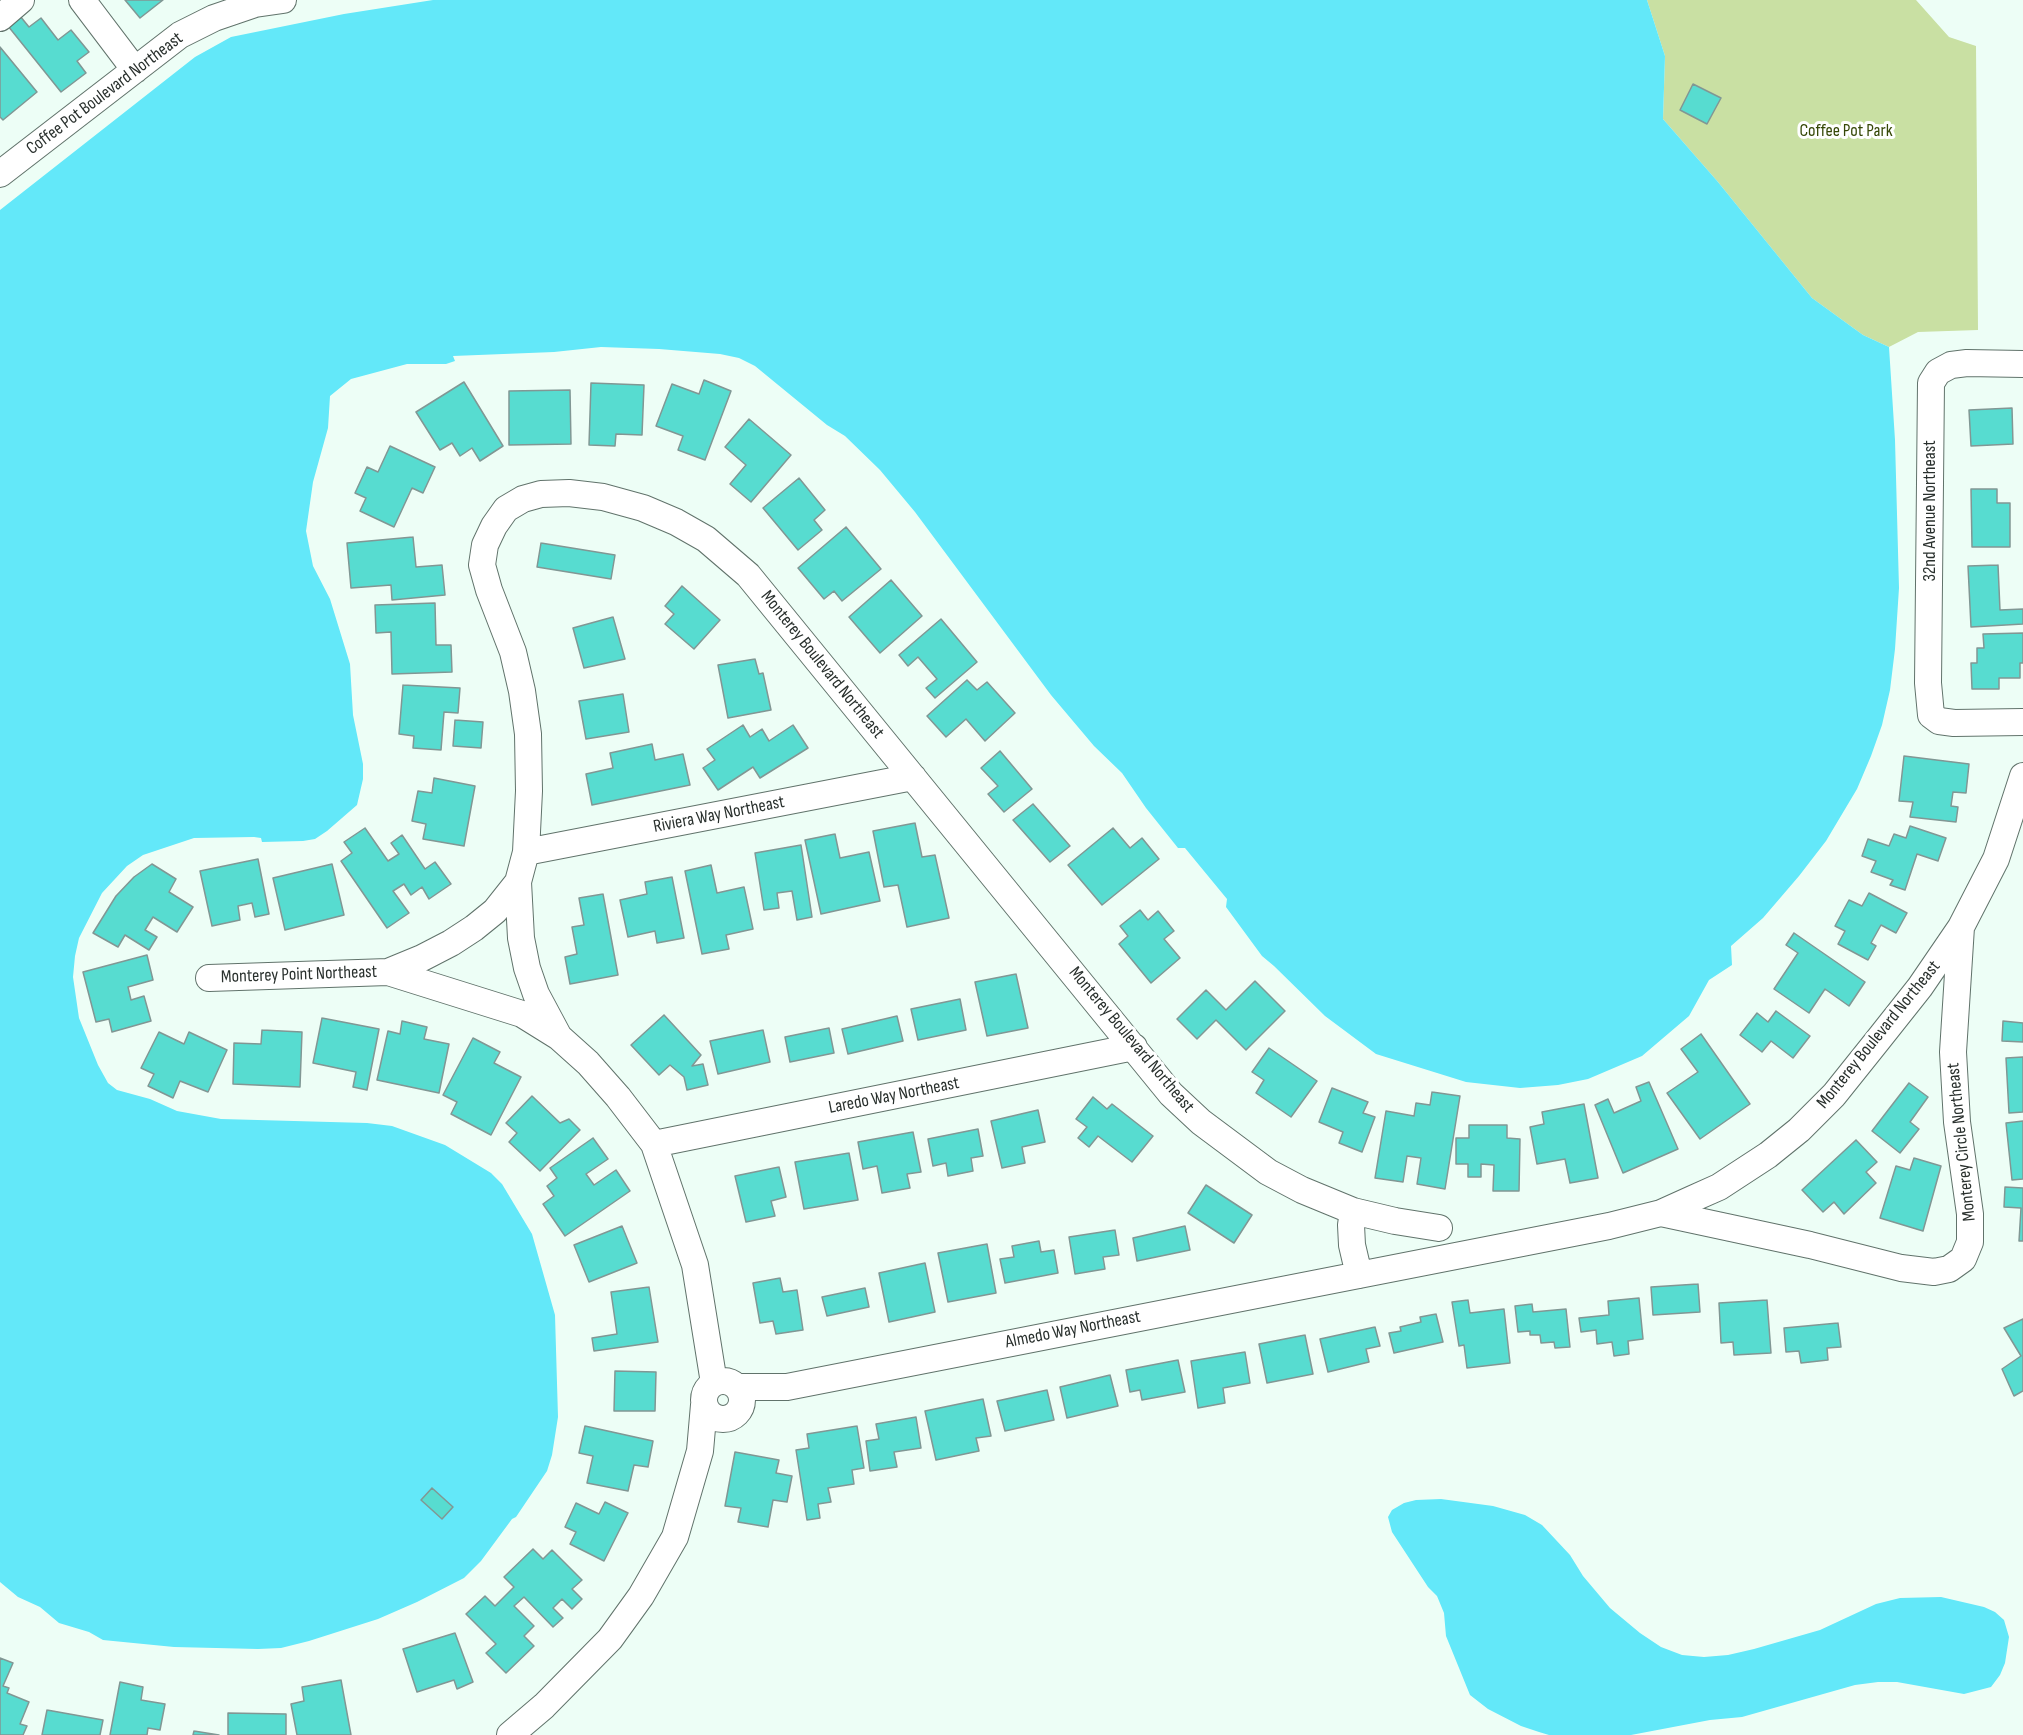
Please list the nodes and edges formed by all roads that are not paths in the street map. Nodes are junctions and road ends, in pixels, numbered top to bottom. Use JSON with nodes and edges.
{"nodes":[{"id":1,"x":21,"y":0,"type":"edge"},
{"id":2,"x":82,"y":0,"type":"edge"},
{"id":3,"x":283,"y":0,"type":"edge"},
{"id":4,"x":255,"y":2,"type":"edge"},
{"id":5,"x":0,"y":18,"type":"edge"},
{"id":6,"x":135,"y":70,"type":"junction"},
{"id":7,"x":0,"y":174,"type":"edge"},
{"id":8,"x":2023,"y":364,"type":"edge"},
{"id":9,"x":2023,"y":722,"type":"edge"},
{"id":10,"x":2023,"y":776,"type":"edge"},
{"id":11,"x":913,"y":777,"type":"junction"},
{"id":12,"x":526,"y":852,"type":"junction"},
{"id":13,"x":518,"y":882,"type":"junction"},
{"id":14,"x":1961,"y":927,"type":"junction"},
{"id":15,"x":388,"y":972,"type":"junction"},
{"id":16,"x":209,"y":978,"type":"dead end"},
{"id":17,"x":559,"y":1037,"type":"junction"},
{"id":18,"x":1134,"y":1047,"type":"junction"},
{"id":19,"x":654,"y":1144,"type":"junction"},
{"id":20,"x":1353,"y":1211,"type":"junction"},
{"id":21,"x":1660,"y":1214,"type":"junction"},
{"id":22,"x":1439,"y":1228,"type":"dead end"},
{"id":23,"x":1359,"y":1275,"type":"junction"},
{"id":24,"x":723,"y":1401,"type":"junction"},
{"id":25,"x":510,"y":1735,"type":"edge"}],
"edges":[{"from":1,"to":5,"type":"street"},
{"from":2,"to":6,"type":"street"},
{"from":3,"to":4,"type":"street","name":"Coffee Pot Boulevard Northeast"},
{"from":4,"to":6,"type":"street","name":"Coffee Pot Boulevard Northeast"},
{"from":6,"to":7,"type":"street","name":"Coffee Pot Boulevard Northeast"},
{"from":8,"to":9,"type":"street","name":"32nd Avenue Northeast"},
{"from":10,"to":14,"type":"street","name":"Monterey Boulevard Northeast"},
{"from":11,"to":12,"type":"street","name":"Riviera Way Northeast"},
{"from":11,"to":12,"type":"street","name":"Monterey Boulevard Northeast"},
{"from":11,"to":18,"type":"street","name":"Monterey Boulevard Northeast"},
{"from":12,"to":13,"type":"street","name":"Monterey Boulevard Northeast"},
{"from":13,"to":15,"type":"street","name":"Monterey Boulevard Northeast"},
{"from":13,"to":17,"type":"street","name":"Monterey Boulevard Northeast"},
{"from":14,"to":21,"type":"street","name":"Monterey Boulevard Northeast"},
{"from":14,"to":21,"type":"street","name":"Monterey Circle Northeast"},
{"from":15,"to":16,"type":"street","name":"Monterey Point Northeast"},
{"from":15,"to":17,"type":"street","name":"Monterey Boulevard Northeast"},
{"from":17,"to":19,"type":"street","name":"Monterey Boulevard Northeast"},
{"from":18,"to":19,"type":"street","name":"Laredo Way Northeast"},
{"from":18,"to":20,"type":"street","name":"Monterey Boulevard Northeast"},
{"from":19,"to":24,"type":"street","name":"Monterey Boulevard Northeast"},
{"from":20,"to":22,"type":"street","name":"Monterey Boulevard Northeast"},
{"from":20,"to":23,"type":"street"},
{"from":21,"to":23,"type":"street","name":"Monterey Boulevard Northeast"},
{"from":23,"to":24,"type":"street","name":"Almedo Way Northeast"},
{"from":24,"to":25,"type":"street","name":"Monterey Boulevard Northeast"}]}
